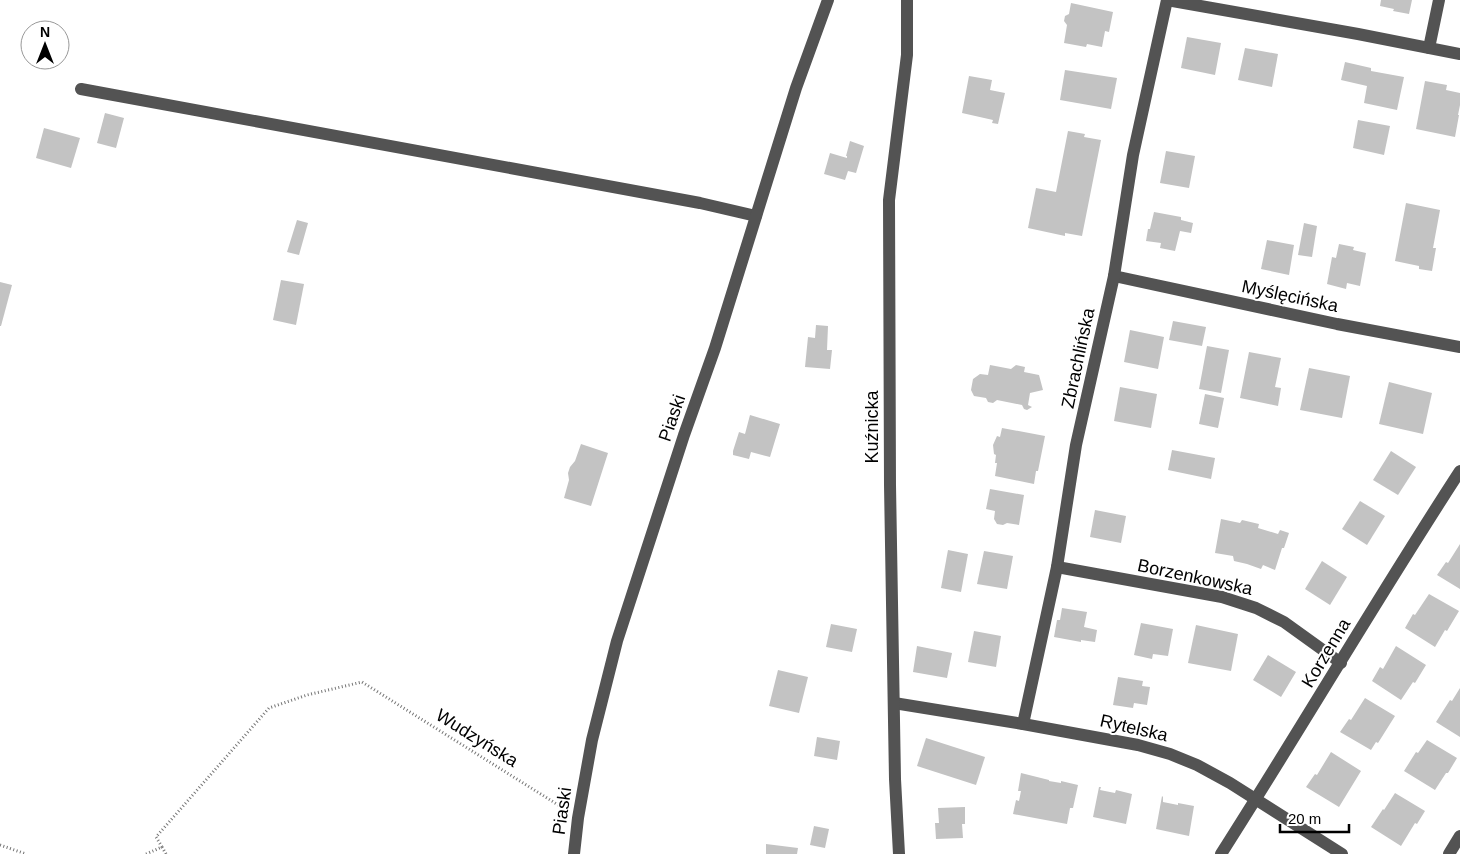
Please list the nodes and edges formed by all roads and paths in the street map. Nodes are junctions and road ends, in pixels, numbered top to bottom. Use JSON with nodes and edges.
{"nodes":[{"id":1,"x":828,"y":0,"type":"edge"},
{"id":2,"x":907,"y":0,"type":"edge"},
{"id":3,"x":1167,"y":0,"type":"edge"},
{"id":4,"x":1438,"y":0,"type":"edge"},
{"id":5,"x":1429,"y":48,"type":"junction"},
{"id":6,"x":1460,"y":54,"type":"edge"},
{"id":7,"x":81,"y":89,"type":"dead end"},
{"id":8,"x":756,"y":216,"type":"junction"},
{"id":9,"x":1114,"y":276,"type":"junction"},
{"id":10,"x":1460,"y":347,"type":"edge"},
{"id":11,"x":1460,"y":471,"type":"edge"},
{"id":12,"x":1057,"y":568,"type":"junction"},
{"id":13,"x":1340,"y":663,"type":"junction"},
{"id":14,"x":894,"y":704,"type":"junction"},
{"id":15,"x":1023,"y":724,"type":"junction"},
{"id":16,"x":1256,"y":800,"type":"junction"},
{"id":17,"x":578,"y":818,"type":"junction"},
{"id":18,"x":1460,"y":836,"type":"edge"},
{"id":19,"x":0,"y":845,"type":"edge"},
{"id":20,"x":162,"y":847,"type":"junction"},
{"id":21,"x":26,"y":854,"type":"edge"},
{"id":22,"x":146,"y":854,"type":"edge"},
{"id":23,"x":166,"y":854,"type":"edge"},
{"id":24,"x":574,"y":854,"type":"edge"},
{"id":25,"x":899,"y":854,"type":"edge"},
{"id":26,"x":1222,"y":854,"type":"edge"},
{"id":27,"x":1342,"y":854,"type":"edge"},
{"id":28,"x":1449,"y":854,"type":"edge"}],
"edges":[{"from":1,"to":8,"type":"street","name":"Piaski"},
{"from":2,"to":14,"type":"street","name":"Kuźnicka"},
{"from":3,"to":5,"type":"street"},
{"from":3,"to":9,"type":"street","name":"Zbrachlińska"},
{"from":4,"to":5,"type":"street"},
{"from":5,"to":6,"type":"street"},
{"from":7,"to":8,"type":"street"},
{"from":8,"to":17,"type":"street","name":"Piaski"},
{"from":9,"to":10,"type":"street","name":"Myślęcińska"},
{"from":9,"to":12,"type":"street","name":"Zbrachlińska"},
{"from":11,"to":13,"type":"street","name":"Korzenna"},
{"from":12,"to":13,"type":"street","name":"Borzenkowska"},
{"from":12,"to":15,"type":"street","name":"Zbrachlińska"},
{"from":13,"to":16,"type":"street","name":"Korzenna"},
{"from":14,"to":15,"type":"street","name":"Rytelska"},
{"from":14,"to":25,"type":"street","name":"Kuźnicka"},
{"from":15,"to":16,"type":"street","name":"Rytelska"},
{"from":16,"to":26,"type":"street","name":"Korzenna"},
{"from":16,"to":27,"type":"street","name":"Rytelska"},
{"from":17,"to":20,"type":"path","name":"Wudzyńska"},
{"from":17,"to":24,"type":"street","name":"Piaski"},
{"from":18,"to":28,"type":"street"},
{"from":19,"to":21,"type":"path"},
{"from":20,"to":22,"type":"path"},
{"from":20,"to":23,"type":"path"}]}
